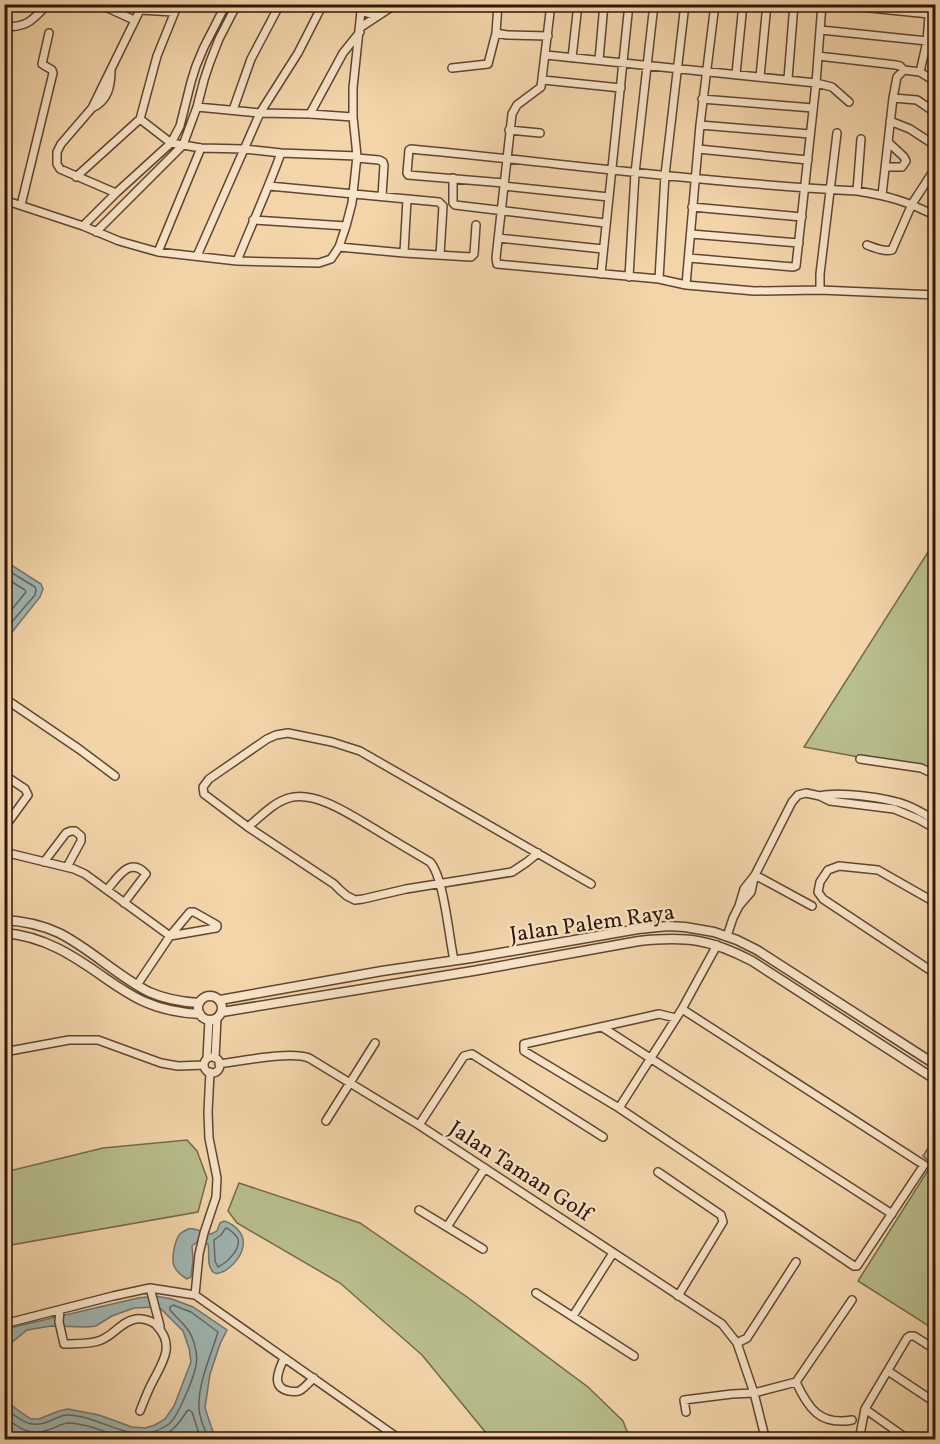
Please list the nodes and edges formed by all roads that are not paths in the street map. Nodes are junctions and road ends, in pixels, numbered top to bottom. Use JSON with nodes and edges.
{"nodes":[{"id":1,"x":48,"y":4,"type":"edge"},
{"id":2,"x":99,"y":4,"type":"edge"},
{"id":3,"x":126,"y":4,"type":"edge"},
{"id":4,"x":178,"y":4,"type":"edge"},
{"id":5,"x":226,"y":4,"type":"edge"},
{"id":6,"x":237,"y":4,"type":"edge"},
{"id":7,"x":280,"y":4,"type":"edge"},
{"id":8,"x":323,"y":4,"type":"edge"},
{"id":9,"x":352,"y":4,"type":"edge"},
{"id":10,"x":396,"y":4,"type":"edge"},
{"id":11,"x":498,"y":4,"type":"edge"},
{"id":12,"x":551,"y":4,"type":"edge"},
{"id":13,"x":578,"y":4,"type":"edge"},
{"id":14,"x":604,"y":4,"type":"edge"},
{"id":15,"x":629,"y":4,"type":"edge"},
{"id":16,"x":654,"y":4,"type":"edge"},
{"id":17,"x":685,"y":4,"type":"edge"},
{"id":18,"x":715,"y":4,"type":"edge"},
{"id":19,"x":743,"y":4,"type":"edge"},
{"id":20,"x":767,"y":4,"type":"edge"},
{"id":21,"x":794,"y":4,"type":"edge"},
{"id":22,"x":822,"y":4,"type":"edge"},
{"id":23,"x":831,"y":4,"type":"edge"},
{"id":24,"x":140,"y":10,"type":"junction"},
{"id":25,"x":931,"y":10,"type":"edge"},
{"id":26,"x":361,"y":11,"type":"junction"},
{"id":27,"x":174,"y":12,"type":"junction"},
{"id":28,"x":376,"y":16,"type":"junction"},
{"id":29,"x":134,"y":20,"type":"junction"},
{"id":30,"x":4,"y":27,"type":"edge"},
{"id":31,"x":360,"y":29,"type":"junction"},
{"id":32,"x":821,"y":30,"type":"junction"},
{"id":33,"x":49,"y":33,"type":"dead end"},
{"id":34,"x":496,"y":33,"type":"junction"},
{"id":35,"x":548,"y":36,"type":"junction"},
{"id":36,"x":927,"y":41,"type":"junction"},
{"id":37,"x":936,"y":47,"type":"edge"},
{"id":38,"x":546,"y":55,"type":"junction"},
{"id":39,"x":818,"y":56,"type":"junction"},
{"id":40,"x":572,"y":58,"type":"junction"},
{"id":41,"x":598,"y":60,"type":"junction"},
{"id":42,"x":623,"y":63,"type":"junction"},
{"id":43,"x":647,"y":66,"type":"junction"},
{"id":44,"x":452,"y":68,"type":"dead end"},
{"id":45,"x":677,"y":69,"type":"junction"},
{"id":46,"x":904,"y":70,"type":"junction"},
{"id":47,"x":706,"y":71,"type":"junction"},
{"id":48,"x":920,"y":72,"type":"junction"},
{"id":49,"x":736,"y":74,"type":"junction"},
{"id":50,"x":760,"y":77,"type":"junction"},
{"id":51,"x":543,"y":80,"type":"junction"},
{"id":52,"x":788,"y":80,"type":"junction"},
{"id":53,"x":936,"y":82,"type":"edge"},
{"id":54,"x":816,"y":83,"type":"junction"},
{"id":55,"x":621,"y":88,"type":"junction"},
{"id":56,"x":893,"y":98,"type":"junction"},
{"id":57,"x":702,"y":99,"type":"junction"},
{"id":58,"x":849,"y":102,"type":"dead end"},
{"id":59,"x":197,"y":107,"type":"junction"},
{"id":60,"x":813,"y":108,"type":"junction"},
{"id":61,"x":233,"y":110,"type":"junction"},
{"id":62,"x":260,"y":113,"type":"junction"},
{"id":63,"x":936,"y":113,"type":"edge"},
{"id":64,"x":310,"y":114,"type":"junction"},
{"id":65,"x":353,"y":117,"type":"junction"},
{"id":66,"x":140,"y":119,"type":"junction"},
{"id":67,"x":890,"y":121,"type":"junction"},
{"id":68,"x":700,"y":125,"type":"junction"},
{"id":69,"x":509,"y":130,"type":"junction"},
{"id":70,"x":540,"y":133,"type":"dead end"},
{"id":71,"x":837,"y":133,"type":"dead end"},
{"id":72,"x":810,"y":134,"type":"junction"},
{"id":73,"x":861,"y":139,"type":"dead end"},
{"id":74,"x":888,"y":142,"type":"junction"},
{"id":75,"x":171,"y":143,"type":"junction"},
{"id":76,"x":183,"y":145,"type":"junction"},
{"id":77,"x":936,"y":146,"type":"edge"},
{"id":78,"x":201,"y":148,"type":"junction"},
{"id":79,"x":244,"y":149,"type":"junction"},
{"id":80,"x":698,"y":149,"type":"junction"},
{"id":81,"x":282,"y":153,"type":"junction"},
{"id":82,"x":357,"y":157,"type":"junction"},
{"id":83,"x":506,"y":158,"type":"junction"},
{"id":84,"x":808,"y":160,"type":"junction"},
{"id":85,"x":886,"y":167,"type":"junction"},
{"id":86,"x":936,"y":167,"type":"edge"},
{"id":87,"x":611,"y":170,"type":"junction"},
{"id":88,"x":636,"y":173,"type":"junction"},
{"id":89,"x":665,"y":175,"type":"junction"},
{"id":90,"x":76,"y":177,"type":"junction"},
{"id":91,"x":453,"y":178,"type":"junction"},
{"id":92,"x":695,"y":179,"type":"junction"},
{"id":93,"x":504,"y":185,"type":"junction"},
{"id":94,"x":269,"y":186,"type":"junction"},
{"id":95,"x":805,"y":188,"type":"junction"},
{"id":96,"x":831,"y":190,"type":"junction"},
{"id":97,"x":857,"y":191,"type":"junction"},
{"id":98,"x":116,"y":193,"type":"junction"},
{"id":99,"x":353,"y":193,"type":"junction"},
{"id":100,"x":882,"y":195,"type":"junction"},
{"id":101,"x":382,"y":196,"type":"junction"},
{"id":102,"x":609,"y":197,"type":"junction"},
{"id":103,"x":407,"y":199,"type":"junction"},
{"id":104,"x":4,"y":200,"type":"edge"},
{"id":105,"x":912,"y":204,"type":"junction"},
{"id":106,"x":21,"y":205,"type":"junction"},
{"id":107,"x":692,"y":207,"type":"junction"},
{"id":108,"x":501,"y":212,"type":"junction"},
{"id":109,"x":936,"y":216,"type":"edge"},
{"id":110,"x":802,"y":217,"type":"junction"},
{"id":111,"x":253,"y":220,"type":"junction"},
{"id":112,"x":605,"y":224,"type":"junction"},
{"id":113,"x":476,"y":225,"type":"dead end"},
{"id":114,"x":83,"y":226,"type":"junction"},
{"id":115,"x":346,"y":226,"type":"junction"},
{"id":116,"x":96,"y":232,"type":"junction"},
{"id":117,"x":691,"y":234,"type":"junction"},
{"id":118,"x":498,"y":238,"type":"junction"},
{"id":119,"x":799,"y":243,"type":"junction"},
{"id":120,"x":867,"y":245,"type":"dead end"},
{"id":121,"x":339,"y":247,"type":"junction"},
{"id":122,"x":603,"y":249,"type":"junction"},
{"id":123,"x":158,"y":252,"type":"junction"},
{"id":124,"x":404,"y":253,"type":"junction"},
{"id":125,"x":440,"y":255,"type":"junction"},
{"id":126,"x":197,"y":256,"type":"junction"},
{"id":127,"x":689,"y":258,"type":"junction"},
{"id":128,"x":237,"y":261,"type":"junction"},
{"id":129,"x":601,"y":274,"type":"junction"},
{"id":130,"x":628,"y":277,"type":"junction"},
{"id":131,"x":659,"y":279,"type":"junction"},
{"id":132,"x":686,"y":285,"type":"junction"},
{"id":133,"x":820,"y":290,"type":"junction"},
{"id":134,"x":936,"y":295,"type":"edge"},
{"id":135,"x":4,"y":698,"type":"edge"},
{"id":136,"x":860,"y":759,"type":"dead end"},
{"id":137,"x":4,"y":775,"type":"edge"},
{"id":138,"x":115,"y":776,"type":"dead end"},
{"id":139,"x":936,"y":776,"type":"edge"},
{"id":140,"x":820,"y":796,"type":"junction"},
{"id":141,"x":936,"y":821,"type":"edge"},
{"id":142,"x":248,"y":827,"type":"junction"},
{"id":143,"x":4,"y":828,"type":"edge"},
{"id":144,"x":936,"y":829,"type":"edge"},
{"id":145,"x":4,"y":852,"type":"edge"},
{"id":146,"x":538,"y":853,"type":"junction"},
{"id":147,"x":44,"y":862,"type":"junction"},
{"id":148,"x":67,"y":867,"type":"junction"},
{"id":149,"x":755,"y":875,"type":"junction"},
{"id":150,"x":440,"y":884,"type":"junction"},
{"id":151,"x":591,"y":884,"type":"dead end"},
{"id":152,"x":107,"y":890,"type":"junction"},
{"id":153,"x":124,"y":903,"type":"junction"},
{"id":154,"x":935,"y":903,"type":"edge"},
{"id":155,"x":812,"y":906,"type":"dead end"},
{"id":156,"x":4,"y":920,"type":"edge"},
{"id":157,"x":4,"y":933,"type":"edge"},
{"id":158,"x":170,"y":936,"type":"junction"},
{"id":159,"x":727,"y":936,"type":"junction"},
{"id":160,"x":717,"y":945,"type":"junction"},
{"id":161,"x":454,"y":960,"type":"junction"},
{"id":162,"x":936,"y":974,"type":"edge"},
{"id":163,"x":137,"y":985,"type":"junction"},
{"id":164,"x":220,"y":1000,"type":"junction"},
{"id":165,"x":199,"y":1003,"type":"junction"},
{"id":166,"x":682,"y":1009,"type":"junction"},
{"id":167,"x":200,"y":1014,"type":"junction"},
{"id":168,"x":216,"y":1017,"type":"junction"},
{"id":169,"x":676,"y":1018,"type":"junction"},
{"id":170,"x":602,"y":1027,"type":"junction"},
{"id":171,"x":375,"y":1043,"type":"dead end"},
{"id":172,"x":4,"y":1052,"type":"edge"},
{"id":173,"x":651,"y":1058,"type":"junction"},
{"id":174,"x":211,"y":1061,"type":"junction"},
{"id":175,"x":936,"y":1065,"type":"edge"},
{"id":176,"x":210,"y":1072,"type":"junction"},
{"id":177,"x":936,"y":1080,"type":"edge"},
{"id":178,"x":350,"y":1083,"type":"junction"},
{"id":179,"x":619,"y":1107,"type":"junction"},
{"id":180,"x":326,"y":1121,"type":"dead end"},
{"id":181,"x":419,"y":1125,"type":"junction"},
{"id":182,"x":603,"y":1137,"type":"dead end"},
{"id":183,"x":484,"y":1168,"type":"junction"},
{"id":184,"x":658,"y":1172,"type":"dead end"},
{"id":185,"x":419,"y":1210,"type":"dead end"},
{"id":186,"x":892,"y":1214,"type":"junction"},
{"id":187,"x":447,"y":1227,"type":"junction"},
{"id":188,"x":483,"y":1249,"type":"dead end"},
{"id":189,"x":613,"y":1253,"type":"junction"},
{"id":190,"x":796,"y":1262,"type":"dead end"},
{"id":191,"x":151,"y":1291,"type":"junction"},
{"id":192,"x":536,"y":1293,"type":"dead end"},
{"id":193,"x":195,"y":1295,"type":"junction"},
{"id":194,"x":678,"y":1296,"type":"junction"},
{"id":195,"x":852,"y":1300,"type":"dead end"},
{"id":196,"x":59,"y":1312,"type":"junction"},
{"id":197,"x":573,"y":1316,"type":"junction"},
{"id":198,"x":4,"y":1324,"type":"edge"},
{"id":199,"x":163,"y":1332,"type":"junction"},
{"id":200,"x":737,"y":1343,"type":"junction"},
{"id":201,"x":936,"y":1350,"type":"edge"},
{"id":202,"x":634,"y":1356,"type":"dead end"},
{"id":203,"x":284,"y":1358,"type":"junction"},
{"id":204,"x":888,"y":1371,"type":"junction"},
{"id":205,"x":314,"y":1378,"type":"junction"},
{"id":206,"x":796,"y":1382,"type":"junction"},
{"id":207,"x":754,"y":1393,"type":"junction"},
{"id":208,"x":936,"y":1402,"type":"edge"},
{"id":209,"x":865,"y":1409,"type":"junction"},
{"id":210,"x":140,"y":1411,"type":"dead end"},
{"id":211,"x":686,"y":1412,"type":"dead end"},
{"id":212,"x":852,"y":1420,"type":"dead end"},
{"id":213,"x":766,"y":1439,"type":"edge"},
{"id":214,"x":401,"y":1440,"type":"edge"},
{"id":215,"x":860,"y":1440,"type":"edge"},
{"id":216,"x":909,"y":1440,"type":"edge"}],
"edges":[{"from":1,"to":30,"type":"street"},
{"from":2,"to":29,"type":"street"},
{"from":3,"to":24,"type":"street"},
{"from":4,"to":27,"type":"street"},
{"from":5,"to":75,"type":"street"},
{"from":6,"to":59,"type":"street"},
{"from":7,"to":61,"type":"street"},
{"from":8,"to":62,"type":"street"},
{"from":9,"to":26,"type":"street"},
{"from":10,"to":28,"type":"street"},
{"from":11,"to":34,"type":"street"},
{"from":12,"to":35,"type":"street"},
{"from":13,"to":40,"type":"street"},
{"from":14,"to":41,"type":"street"},
{"from":15,"to":42,"type":"street"},
{"from":16,"to":43,"type":"street"},
{"from":17,"to":45,"type":"street"},
{"from":18,"to":47,"type":"street"},
{"from":19,"to":49,"type":"street"},
{"from":20,"to":50,"type":"street"},
{"from":21,"to":52,"type":"street"},
{"from":22,"to":32,"type":"street"},
{"from":23,"to":25,"type":"street"},
{"from":24,"to":27,"type":"street"},
{"from":24,"to":29,"type":"street"},
{"from":25,"to":36,"type":"street"},
{"from":26,"to":28,"type":"street"},
{"from":26,"to":31,"type":"street"},
{"from":27,"to":66,"type":"street"},
{"from":28,"to":31,"type":"street"},
{"from":29,"to":90,"type":"street"},
{"from":31,"to":64,"type":"street"},
{"from":31,"to":65,"type":"street"},
{"from":32,"to":36,"type":"street"},
{"from":32,"to":39,"type":"street"},
{"from":33,"to":106,"type":"street"},
{"from":34,"to":35,"type":"street"},
{"from":34,"to":44,"type":"street"},
{"from":35,"to":38,"type":"street"},
{"from":36,"to":37,"type":"street"},
{"from":36,"to":48,"type":"street"},
{"from":38,"to":40,"type":"street"},
{"from":38,"to":51,"type":"street"},
{"from":39,"to":46,"type":"street"},
{"from":39,"to":54,"type":"street"},
{"from":40,"to":41,"type":"street"},
{"from":41,"to":42,"type":"street"},
{"from":42,"to":43,"type":"street"},
{"from":42,"to":55,"type":"street"},
{"from":43,"to":45,"type":"street"},
{"from":43,"to":88,"type":"street"},
{"from":45,"to":47,"type":"street"},
{"from":45,"to":89,"type":"street"},
{"from":46,"to":48,"type":"street"},
{"from":46,"to":56,"type":"street"},
{"from":47,"to":49,"type":"street"},
{"from":47,"to":57,"type":"street"},
{"from":48,"to":53,"type":"street"},
{"from":49,"to":50,"type":"street"},
{"from":50,"to":52,"type":"street"},
{"from":51,"to":55,"type":"street"},
{"from":51,"to":69,"type":"street"},
{"from":52,"to":54,"type":"street"},
{"from":54,"to":58,"type":"street"},
{"from":54,"to":60,"type":"street"},
{"from":55,"to":87,"type":"street"},
{"from":56,"to":63,"type":"street"},
{"from":56,"to":67,"type":"street"},
{"from":57,"to":60,"type":"street"},
{"from":57,"to":68,"type":"street"},
{"from":59,"to":61,"type":"street"},
{"from":59,"to":76,"type":"street"},
{"from":60,"to":72,"type":"street"},
{"from":61,"to":62,"type":"street"},
{"from":62,"to":64,"type":"street"},
{"from":62,"to":79,"type":"street"},
{"from":64,"to":65,"type":"street"},
{"from":65,"to":82,"type":"street"},
{"from":66,"to":75,"type":"street"},
{"from":66,"to":90,"type":"street"},
{"from":67,"to":74,"type":"street"},
{"from":67,"to":77,"type":"street"},
{"from":68,"to":72,"type":"street"},
{"from":68,"to":80,"type":"street"},
{"from":69,"to":70,"type":"street"},
{"from":69,"to":83,"type":"street"},
{"from":71,"to":96,"type":"street"},
{"from":72,"to":84,"type":"street"},
{"from":73,"to":97,"type":"street"},
{"from":74,"to":85,"type":"street"},
{"from":74,"to":85,"type":"street"},
{"from":75,"to":76,"type":"street"},
{"from":75,"to":98,"type":"street"},
{"from":76,"to":78,"type":"street"},
{"from":76,"to":116,"type":"street"},
{"from":78,"to":79,"type":"street"},
{"from":78,"to":123,"type":"street"},
{"from":79,"to":81,"type":"street"},
{"from":79,"to":126,"type":"street"},
{"from":80,"to":84,"type":"street"},
{"from":80,"to":92,"type":"street"},
{"from":81,"to":82,"type":"street"},
{"from":81,"to":94,"type":"street"},
{"from":82,"to":99,"type":"street"},
{"from":82,"to":101,"type":"street"},
{"from":83,"to":87,"type":"street"},
{"from":83,"to":91,"type":"street"},
{"from":83,"to":93,"type":"street"},
{"from":84,"to":95,"type":"street"},
{"from":85,"to":100,"type":"street"},
{"from":86,"to":105,"type":"street"},
{"from":87,"to":88,"type":"street"},
{"from":87,"to":102,"type":"street"},
{"from":88,"to":89,"type":"street"},
{"from":88,"to":130,"type":"street"},
{"from":89,"to":92,"type":"street"},
{"from":89,"to":131,"type":"street"},
{"from":90,"to":98,"type":"street"},
{"from":91,"to":93,"type":"street"},
{"from":91,"to":108,"type":"street"},
{"from":92,"to":95,"type":"street"},
{"from":92,"to":107,"type":"street"},
{"from":93,"to":102,"type":"street"},
{"from":93,"to":108,"type":"street"},
{"from":94,"to":99,"type":"street"},
{"from":94,"to":111,"type":"street"},
{"from":95,"to":96,"type":"street"},
{"from":95,"to":110,"type":"street"},
{"from":96,"to":97,"type":"street"},
{"from":96,"to":133,"type":"street"},
{"from":97,"to":100,"type":"street"},
{"from":98,"to":114,"type":"street"},
{"from":99,"to":101,"type":"street"},
{"from":99,"to":115,"type":"street"},
{"from":100,"to":105,"type":"street"},
{"from":101,"to":103,"type":"street"},
{"from":102,"to":112,"type":"street"},
{"from":103,"to":124,"type":"street"},
{"from":103,"to":125,"type":"street"},
{"from":104,"to":106,"type":"street"},
{"from":105,"to":109,"type":"street"},
{"from":105,"to":120,"type":"street"},
{"from":106,"to":114,"type":"street"},
{"from":107,"to":110,"type":"street"},
{"from":107,"to":117,"type":"street"},
{"from":108,"to":112,"type":"street"},
{"from":108,"to":118,"type":"street"},
{"from":110,"to":119,"type":"street"},
{"from":111,"to":115,"type":"street"},
{"from":111,"to":128,"type":"street"},
{"from":112,"to":122,"type":"street"},
{"from":113,"to":125,"type":"street"},
{"from":114,"to":116,"type":"street"},
{"from":115,"to":121,"type":"street"},
{"from":116,"to":123,"type":"street"},
{"from":117,"to":119,"type":"street"},
{"from":117,"to":127,"type":"street"},
{"from":118,"to":122,"type":"street"},
{"from":118,"to":129,"type":"street"},
{"from":119,"to":127,"type":"street"},
{"from":121,"to":124,"type":"street"},
{"from":121,"to":128,"type":"street"},
{"from":122,"to":129,"type":"street"},
{"from":123,"to":126,"type":"street"},
{"from":124,"to":125,"type":"street"},
{"from":126,"to":128,"type":"street"},
{"from":127,"to":132,"type":"street"},
{"from":129,"to":130,"type":"street"},
{"from":130,"to":131,"type":"street"},
{"from":131,"to":132,"type":"street"},
{"from":132,"to":133,"type":"street"},
{"from":133,"to":134,"type":"street"},
{"from":135,"to":138,"type":"street"},
{"from":136,"to":139,"type":"street"},
{"from":137,"to":143,"type":"street"},
{"from":140,"to":141,"type":"street"},
{"from":140,"to":144,"type":"street"},
{"from":140,"to":149,"type":"street"},
{"from":142,"to":146,"type":"street"},
{"from":142,"to":150,"type":"street"},
{"from":142,"to":150,"type":"street"},
{"from":145,"to":147,"type":"street"},
{"from":146,"to":150,"type":"street"},
{"from":146,"to":151,"type":"street"},
{"from":147,"to":148,"type":"street"},
{"from":147,"to":148,"type":"street"},
{"from":148,"to":152,"type":"street"},
{"from":149,"to":155,"type":"street"},
{"from":149,"to":159,"type":"street"},
{"from":150,"to":161,"type":"street"},
{"from":152,"to":153,"type":"street"},
{"from":152,"to":153,"type":"street"},
{"from":153,"to":158,"type":"street"},
{"from":154,"to":162,"type":"street"},
{"from":156,"to":163,"type":"street"},
{"from":157,"to":167,"type":"street"},
{"from":158,"to":158,"type":"street"},
{"from":158,"to":163,"type":"street"},
{"from":159,"to":161,"type":"street","name":"Jalan Palem Raya"},
{"from":159,"to":175,"type":"street","name":"Jalan Palem Raya"},
{"from":160,"to":166,"type":"street"},
{"from":160,"to":168,"type":"street","name":"Jalan Palem Raya"},
{"from":160,"to":177,"type":"street","name":"Jalan Palem Raya"},
{"from":161,"to":164,"type":"street","name":"Jalan Palem Raya"},
{"from":163,"to":165,"type":"street"},
{"from":164,"to":165,"type":"street"},
{"from":164,"to":168,"type":"street"},
{"from":165,"to":167,"type":"street"},
{"from":166,"to":169,"type":"street"},
{"from":166,"to":186,"type":"street"},
{"from":167,"to":168,"type":"street"},
{"from":168,"to":174,"type":"street"},
{"from":169,"to":170,"type":"street"},
{"from":169,"to":173,"type":"street"},
{"from":170,"to":173,"type":"street"},
{"from":170,"to":179,"type":"street"},
{"from":171,"to":178,"type":"street"},
{"from":172,"to":174,"type":"street","name":"Jalan Taman Golf"},
{"from":173,"to":179,"type":"street"},
{"from":173,"to":186,"type":"street"},
{"from":174,"to":176,"type":"street"},
{"from":174,"to":176,"type":"street"},
{"from":174,"to":178,"type":"street","name":"Jalan Taman Golf"},
{"from":176,"to":193,"type":"street"},
{"from":178,"to":180,"type":"street"},
{"from":178,"to":181,"type":"street","name":"Jalan Taman Golf"},
{"from":179,"to":186,"type":"street"},
{"from":181,"to":182,"type":"street"},
{"from":181,"to":183,"type":"street","name":"Jalan Taman Golf"},
{"from":183,"to":187,"type":"street"},
{"from":183,"to":189,"type":"street","name":"Jalan Taman Golf"},
{"from":184,"to":194,"type":"street"},
{"from":185,"to":187,"type":"street"},
{"from":187,"to":188,"type":"street"},
{"from":189,"to":194,"type":"street","name":"Jalan Taman Golf"},
{"from":189,"to":197,"type":"street"},
{"from":190,"to":200,"type":"street"},
{"from":191,"to":193,"type":"street"},
{"from":191,"to":196,"type":"street"},
{"from":191,"to":199,"type":"street"},
{"from":192,"to":197,"type":"street"},
{"from":193,"to":203,"type":"street"},
{"from":194,"to":200,"type":"street","name":"Jalan Taman Golf"},
{"from":195,"to":206,"type":"street"},
{"from":196,"to":198,"type":"street"},
{"from":196,"to":199,"type":"street"},
{"from":197,"to":202,"type":"street"},
{"from":199,"to":210,"type":"street"},
{"from":200,"to":207,"type":"street","name":"Jalan Taman Golf"},
{"from":201,"to":204,"type":"street"},
{"from":203,"to":205,"type":"street"},
{"from":203,"to":205,"type":"street"},
{"from":204,"to":208,"type":"street"},
{"from":204,"to":209,"type":"street"},
{"from":205,"to":214,"type":"street"},
{"from":206,"to":207,"type":"street"},
{"from":206,"to":212,"type":"street"},
{"from":207,"to":211,"type":"street"},
{"from":207,"to":213,"type":"street","name":"Jalan Taman Golf"},
{"from":209,"to":215,"type":"street"},
{"from":209,"to":216,"type":"street"}]}
